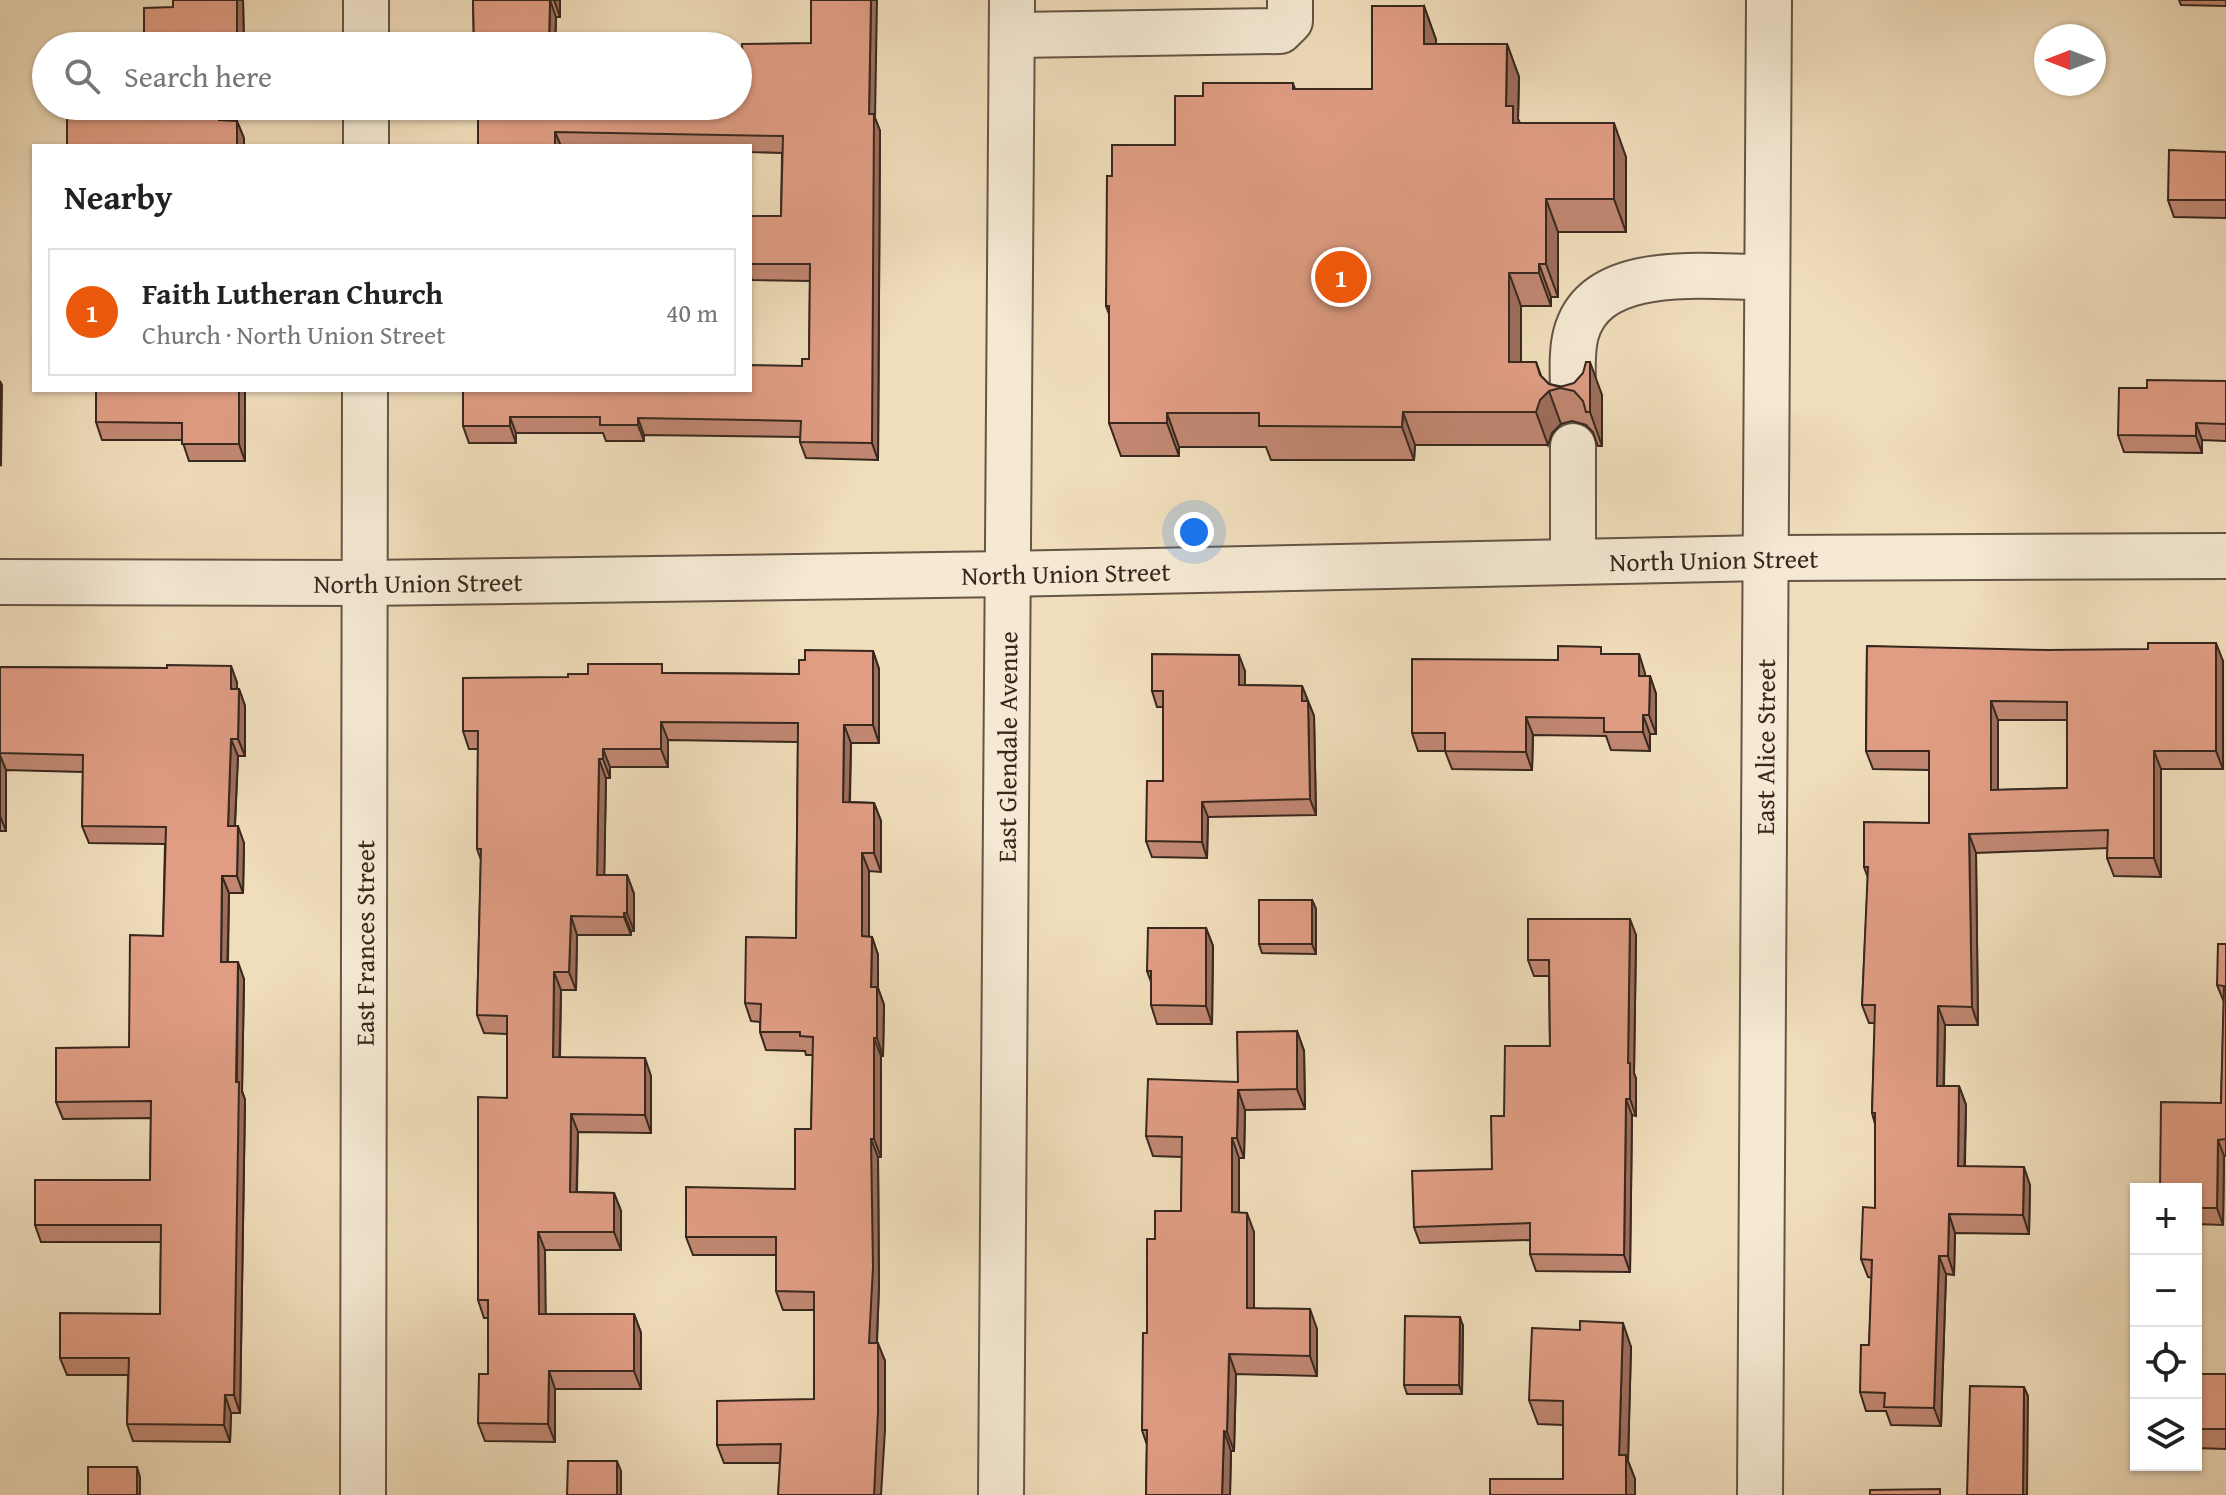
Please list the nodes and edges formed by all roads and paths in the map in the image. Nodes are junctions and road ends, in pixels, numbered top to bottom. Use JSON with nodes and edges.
{"nodes":[{"id":1,"x":366,"y":0,"type":"edge"},
{"id":2,"x":1290,"y":0,"type":"edge"},
{"id":3,"x":1769,"y":0,"type":"edge"},
{"id":4,"x":1012,"y":18,"type":"edge"},
{"id":5,"x":366,"y":32,"type":"edge"},
{"id":6,"x":366,"y":120,"type":"edge"},
{"id":7,"x":366,"y":144,"type":"edge"},
{"id":8,"x":1767,"y":277,"type":"junction"},
{"id":9,"x":365,"y":392,"type":"edge"},
{"id":10,"x":1573,"y":395,"type":"edge"},
{"id":11,"x":1573,"y":446,"type":"dead end"},
{"id":12,"x":2226,"y":556,"type":"edge"},
{"id":13,"x":1765,"y":558,"type":"junction"},
{"id":14,"x":1573,"y":562,"type":"junction"},
{"id":15,"x":1008,"y":574,"type":"junction"},
{"id":16,"x":0,"y":582,"type":"edge"},
{"id":17,"x":365,"y":583,"type":"junction"},
{"id":18,"x":363,"y":1495,"type":"edge"},
{"id":19,"x":1001,"y":1495,"type":"edge"},
{"id":20,"x":1760,"y":1495,"type":"edge"}],
"edges":[{"from":1,"to":5,"type":"street"},
{"from":2,"to":4,"type":"street"},
{"from":3,"to":8,"type":"street","name":"East Alice Street"},
{"from":4,"to":15,"type":"street","name":"East Glendale Avenue"},
{"from":6,"to":7,"type":"street"},
{"from":8,"to":10,"type":"street"},
{"from":8,"to":13,"type":"street","name":"East Alice Street"},
{"from":9,"to":17,"type":"street","name":"East Frances Street"},
{"from":11,"to":14,"type":"street"},
{"from":12,"to":13,"type":"street","name":"North Union Street"},
{"from":13,"to":14,"type":"street","name":"North Union Street"},
{"from":13,"to":20,"type":"street","name":"East Alice Street"},
{"from":14,"to":15,"type":"street","name":"North Union Street"},
{"from":15,"to":17,"type":"street","name":"North Union Street"},
{"from":15,"to":19,"type":"street","name":"East Glendale Avenue"},
{"from":16,"to":17,"type":"street","name":"North Union Street"},
{"from":17,"to":18,"type":"street","name":"East Frances Street"}]}
